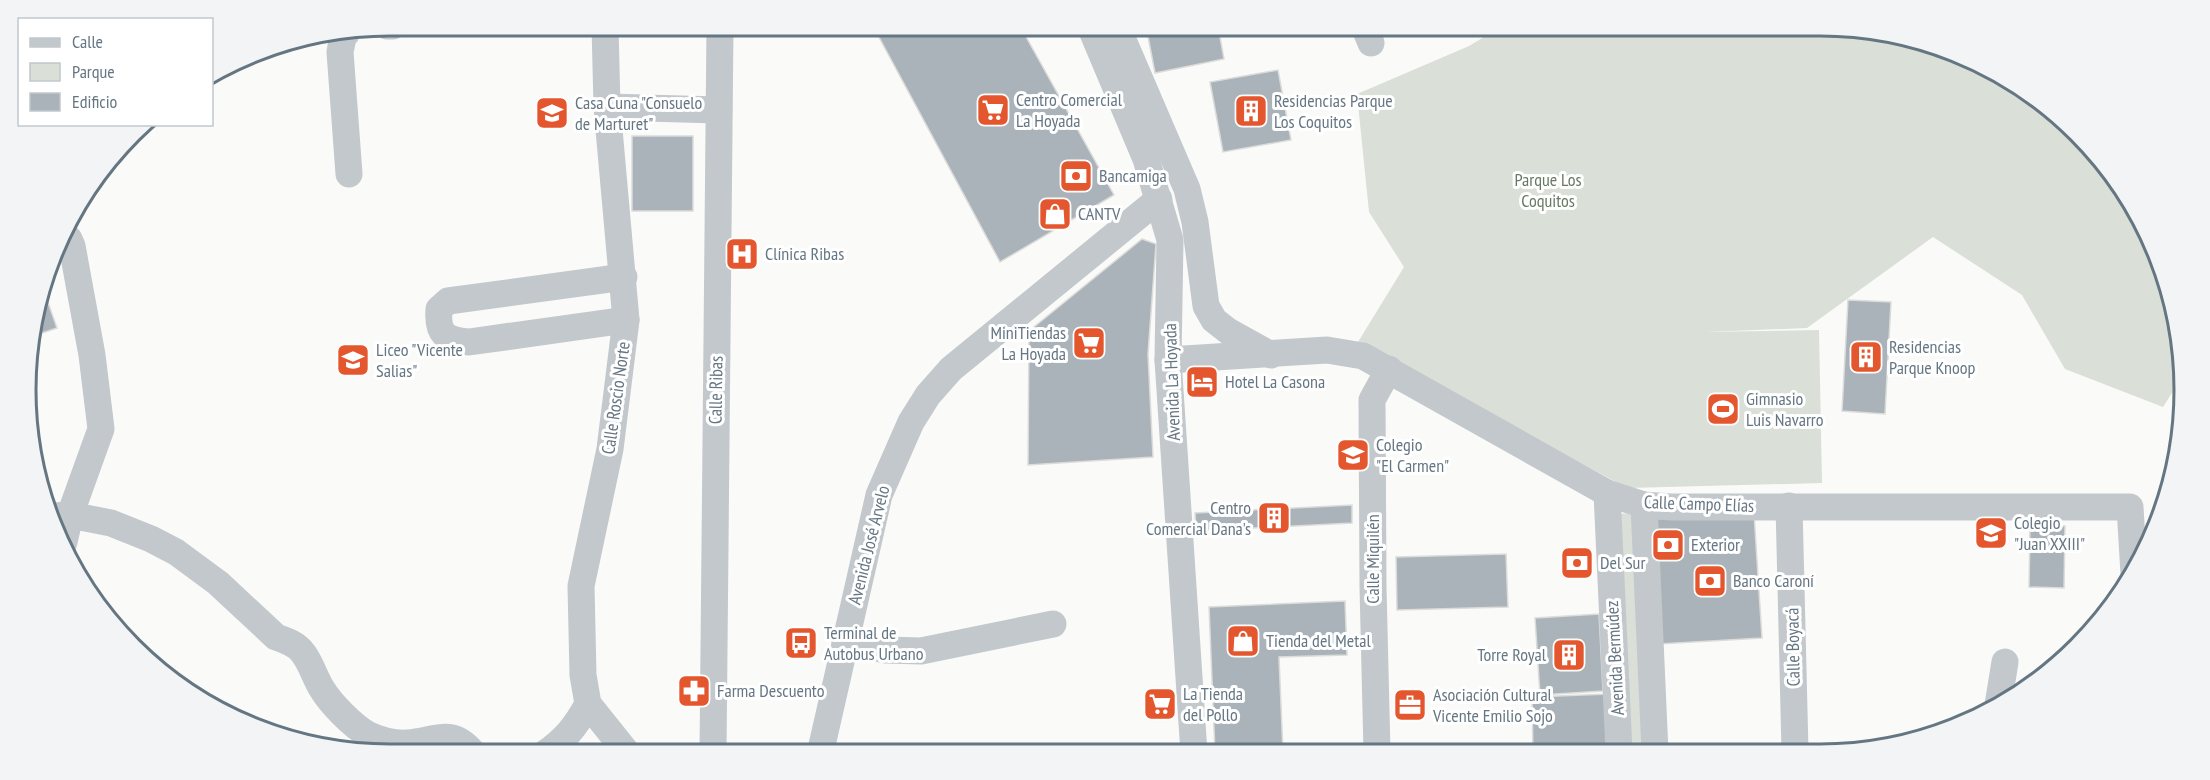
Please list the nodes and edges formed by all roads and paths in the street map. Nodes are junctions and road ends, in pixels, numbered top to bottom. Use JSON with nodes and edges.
{"nodes":[{"id":1,"x":605,"y":36,"type":"edge"},
{"id":2,"x":720,"y":36,"type":"edge"},
{"id":3,"x":1093,"y":36,"type":"edge"},
{"id":4,"x":1121,"y":36,"type":"edge"},
{"id":5,"x":343,"y":39,"type":"edge"},
{"id":6,"x":607,"y":106,"type":"junction"},
{"id":7,"x":719,"y":110,"type":"junction"},
{"id":8,"x":349,"y":174,"type":"dead end"},
{"id":9,"x":1159,"y":199,"type":"junction"},
{"id":10,"x":69,"y":241,"type":"edge"},
{"id":11,"x":624,"y":276,"type":"junction"},
{"id":12,"x":626,"y":320,"type":"junction"},
{"id":13,"x":1270,"y":355,"type":"junction"},
{"id":14,"x":1168,"y":360,"type":"junction"},
{"id":15,"x":1389,"y":369,"type":"junction"},
{"id":16,"x":1607,"y":493,"type":"junction"},
{"id":17,"x":1644,"y":505,"type":"junction"},
{"id":18,"x":1789,"y":506,"type":"junction"},
{"id":19,"x":61,"y":515,"type":"edge"},
{"id":20,"x":2133,"y":555,"type":"edge"},
{"id":21,"x":1053,"y":624,"type":"dead end"},
{"id":22,"x":845,"y":642,"type":"junction"},
{"id":23,"x":2004,"y":662,"type":"dead end"},
{"id":24,"x":1999,"y":695,"type":"edge"},
{"id":25,"x":588,"y":704,"type":"junction"},
{"id":26,"x":463,"y":744,"type":"edge"},
{"id":27,"x":559,"y":744,"type":"edge"},
{"id":28,"x":620,"y":744,"type":"edge"},
{"id":29,"x":713,"y":744,"type":"edge"},
{"id":30,"x":822,"y":744,"type":"edge"},
{"id":31,"x":1193,"y":744,"type":"edge"},
{"id":32,"x":1377,"y":744,"type":"edge"},
{"id":33,"x":1619,"y":744,"type":"edge"},
{"id":34,"x":1655,"y":744,"type":"edge"},
{"id":35,"x":1795,"y":744,"type":"edge"}],
"edges":[{"from":1,"to":6,"type":"street","name":"Calle Roscio Norte"},
{"from":2,"to":7,"type":"street","name":"Calle Ribas"},
{"from":3,"to":9,"type":"street","name":"Avenida La Hoyada"},
{"from":4,"to":13,"type":"street"},
{"from":5,"to":8,"type":"street"},
{"from":6,"to":7,"type":"street"},
{"from":6,"to":11,"type":"street","name":"Calle Roscio Norte"},
{"from":7,"to":29,"type":"street","name":"Calle Ribas"},
{"from":9,"to":14,"type":"street","name":"Avenida La Hoyada"},
{"from":9,"to":22,"type":"street","name":"Avenida José Arvelo"},
{"from":10,"to":19,"type":"street"},
{"from":11,"to":12,"type":"street","name":"Calle Roscio Norte"},
{"from":11,"to":12,"type":"street"},
{"from":12,"to":25,"type":"street","name":"Calle Roscio Norte"},
{"from":13,"to":14,"type":"street","name":"Calle Campo Elías"},
{"from":13,"to":15,"type":"street","name":"Calle Campo Elías"},
{"from":14,"to":31,"type":"street","name":"Avenida La Hoyada"},
{"from":15,"to":16,"type":"street","name":"Calle Campo Elías"},
{"from":15,"to":32,"type":"street","name":"Calle Miquilén"},
{"from":16,"to":17,"type":"street","name":"Calle Campo Elías"},
{"from":16,"to":33,"type":"street","name":"Avenida Bermúdez"},
{"from":17,"to":18,"type":"street","name":"Calle Campo Elías"},
{"from":17,"to":34,"type":"street","name":"Avenida Bermúdez"},
{"from":18,"to":20,"type":"street","name":"Calle Campo Elías"},
{"from":18,"to":35,"type":"street","name":"Calle Boyacá"},
{"from":19,"to":26,"type":"street"},
{"from":21,"to":22,"type":"street"},
{"from":22,"to":30,"type":"street","name":"Avenida José Arvelo"},
{"from":23,"to":24,"type":"street"},
{"from":25,"to":27,"type":"street"},
{"from":25,"to":28,"type":"street","name":"Calle Roscio Norte"}]}
